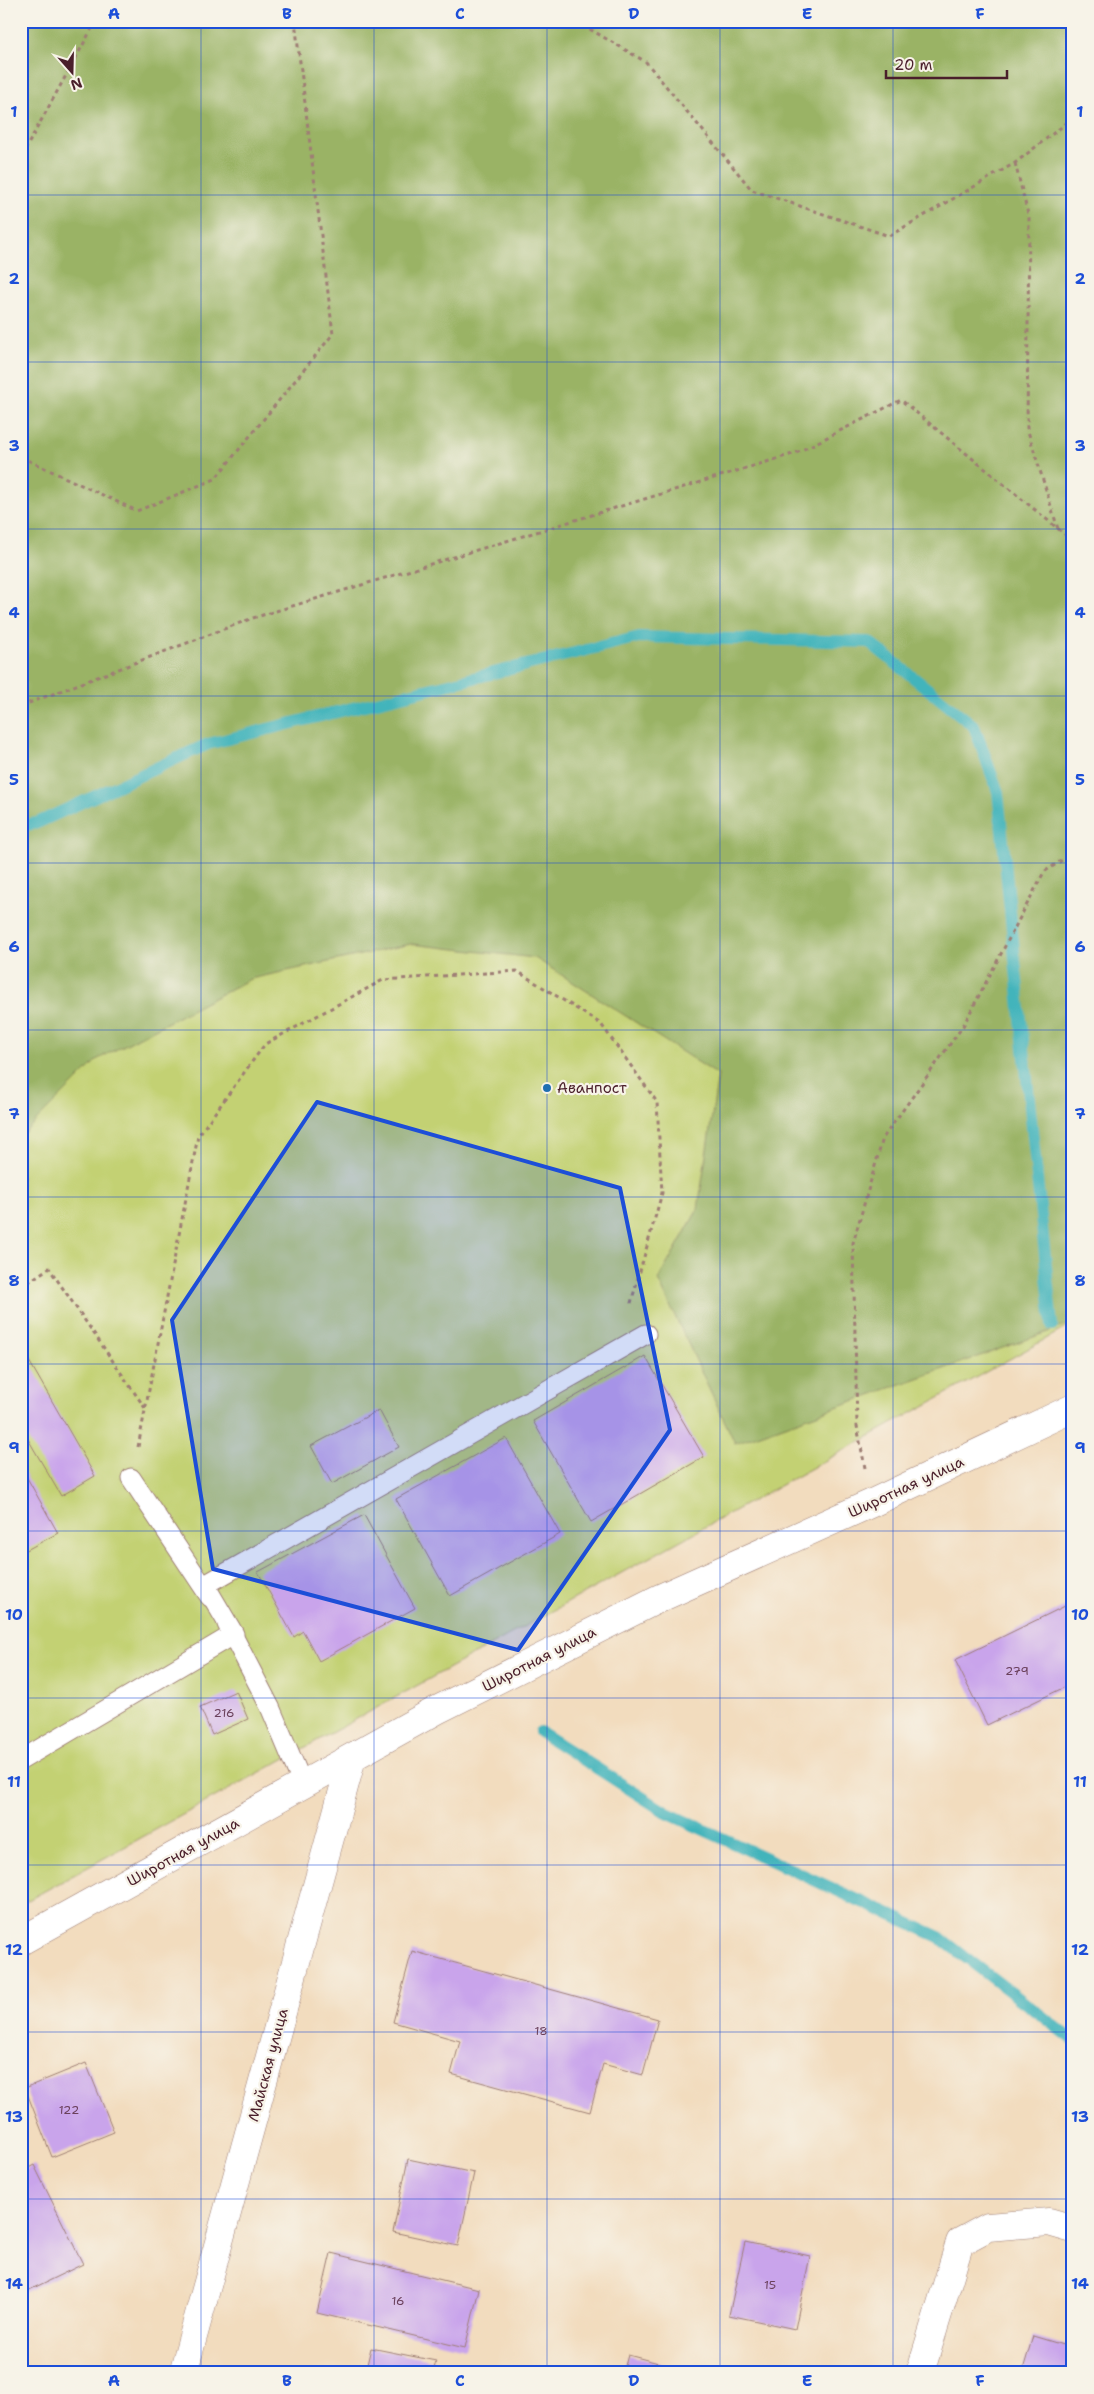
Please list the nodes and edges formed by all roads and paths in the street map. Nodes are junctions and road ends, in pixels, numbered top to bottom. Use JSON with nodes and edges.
{"nodes":[{"id":1,"x":96,"y":21,"type":"edge"},
{"id":2,"x":295,"y":21,"type":"edge"},
{"id":3,"x":576,"y":21,"type":"edge"},
{"id":4,"x":1073,"y":118,"type":"edge"},
{"id":5,"x":21,"y":157,"type":"edge"},
{"id":6,"x":1015,"y":163,"type":"junction"},
{"id":7,"x":21,"y":457,"type":"edge"},
{"id":8,"x":1058,"y":529,"type":"junction"},
{"id":9,"x":1073,"y":541,"type":"edge"},
{"id":10,"x":21,"y":706,"type":"edge"},
{"id":11,"x":1073,"y":852,"type":"edge"},
{"id":12,"x":21,"y":1287,"type":"edge"},
{"id":13,"x":646,"y":1334,"type":"joint"},
{"id":14,"x":1073,"y":1408,"type":"edge"},
{"id":15,"x":145,"y":1409,"type":"junction"},
{"id":16,"x":131,"y":1478,"type":"joint"},
{"id":17,"x":872,"y":1503,"type":"junction"},
{"id":18,"x":234,"y":1634,"type":"junction"},
{"id":19,"x":352,"y":1758,"type":"junction"},
{"id":20,"x":21,"y":1760,"type":"edge"},
{"id":21,"x":303,"y":1786,"type":"junction"},
{"id":22,"x":21,"y":1941,"type":"edge"},
{"id":23,"x":1073,"y":2229,"type":"edge"},
{"id":24,"x":183,"y":2373,"type":"edge"},
{"id":25,"x":920,"y":2373,"type":"edge"}],
"edges":[{"from":1,"to":5,"type":"path"},
{"from":2,"to":7,"type":"path"},
{"from":3,"to":6,"type":"path"},
{"from":4,"to":6,"type":"path"},
{"from":6,"to":8,"type":"path"},
{"from":8,"to":9,"type":"path"},
{"from":8,"to":10,"type":"path"},
{"from":11,"to":17,"type":"path"},
{"from":12,"to":15,"type":"path"},
{"from":13,"to":15,"type":"path"},
{"from":13,"to":18,"type":"lane"},
{"from":14,"to":17,"type":"street","name":"Широтная улица"},
{"from":15,"to":16,"type":"path"},
{"from":16,"to":18,"type":"lane"},
{"from":17,"to":19,"type":"street","name":"Широтная улица"},
{"from":18,"to":20,"type":"lane"},
{"from":18,"to":21,"type":"lane"},
{"from":19,"to":21,"type":"street","name":"Широтная улица"},
{"from":19,"to":24,"type":"street","name":"Майская улица"},
{"from":21,"to":22,"type":"street","name":"Широтная улица"},
{"from":23,"to":25,"type":"street"}]}
